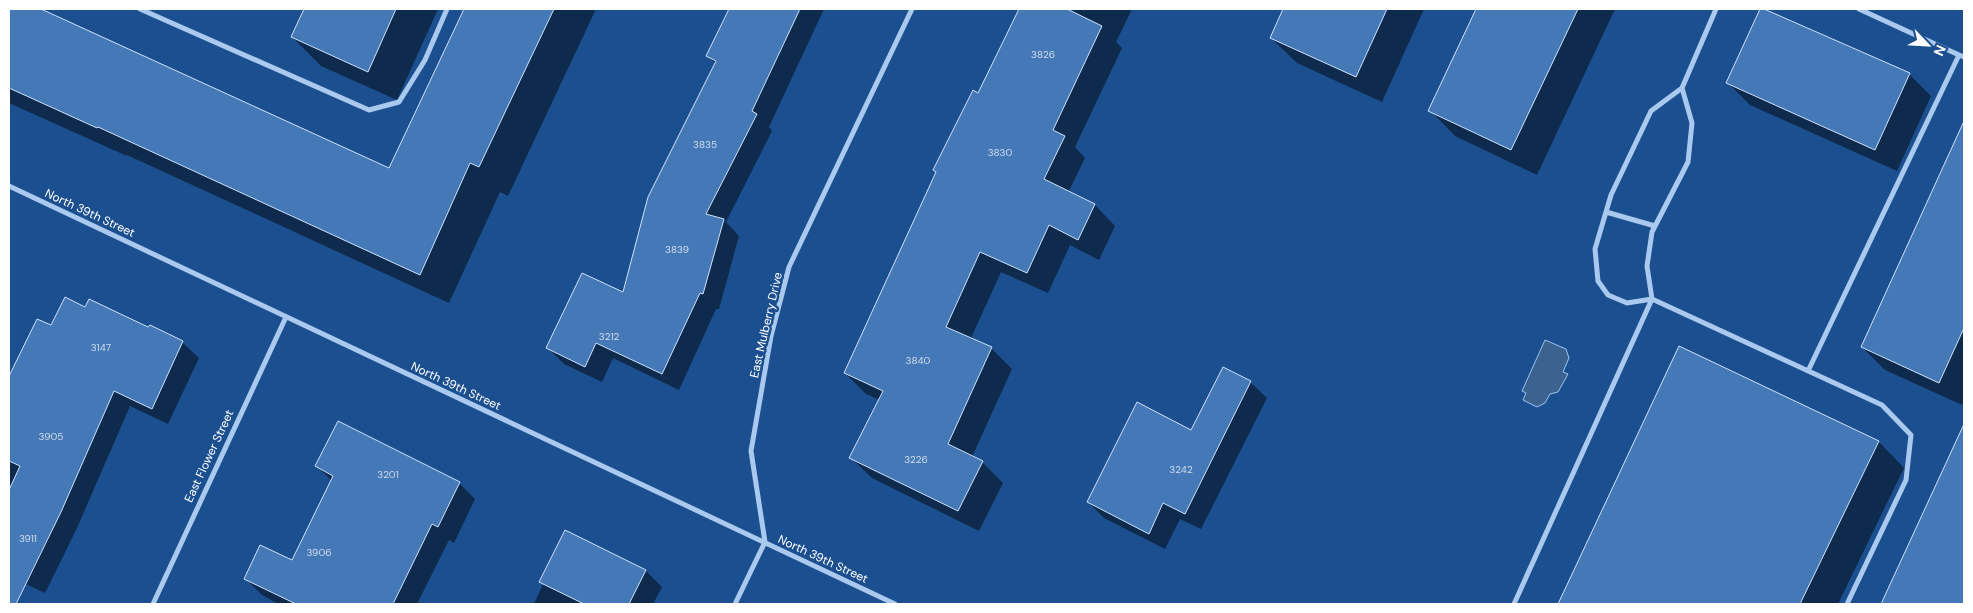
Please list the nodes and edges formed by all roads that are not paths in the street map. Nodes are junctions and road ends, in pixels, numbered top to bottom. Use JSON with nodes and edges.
{"nodes":[{"id":1,"x":140,"y":9,"type":"edge"},
{"id":2,"x":447,"y":9,"type":"edge"},
{"id":3,"x":912,"y":9,"type":"edge"},
{"id":4,"x":1716,"y":9,"type":"edge"},
{"id":5,"x":1859,"y":9,"type":"edge"},
{"id":6,"x":1962,"y":56,"type":"edge"},
{"id":7,"x":1682,"y":88,"type":"junction"},
{"id":8,"x":9,"y":186,"type":"edge"},
{"id":9,"x":1606,"y":212,"type":"junction"},
{"id":10,"x":1655,"y":226,"type":"junction"},
{"id":11,"x":1652,"y":299,"type":"junction"},
{"id":12,"x":286,"y":317,"type":"junction"},
{"id":13,"x":1808,"y":371,"type":"junction"},
{"id":14,"x":765,"y":542,"type":"junction"},
{"id":15,"x":153,"y":604,"type":"edge"},
{"id":16,"x":735,"y":604,"type":"edge"},
{"id":17,"x":895,"y":604,"type":"edge"},
{"id":18,"x":1514,"y":604,"type":"edge"},
{"id":19,"x":1847,"y":604,"type":"edge"}],
"edges":[{"from":1,"to":2,"type":"street"},
{"from":3,"to":14,"type":"street","name":"East Mulberry Drive"},
{"from":4,"to":7,"type":"street"},
{"from":5,"to":6,"type":"street"},
{"from":6,"to":13,"type":"street"},
{"from":7,"to":9,"type":"street"},
{"from":7,"to":10,"type":"street"},
{"from":8,"to":12,"type":"street","name":"North 39th Street"},
{"from":9,"to":10,"type":"street"},
{"from":9,"to":11,"type":"street"},
{"from":10,"to":11,"type":"street"},
{"from":11,"to":13,"type":"street"},
{"from":11,"to":18,"type":"street"},
{"from":12,"to":14,"type":"street","name":"North 39th Street"},
{"from":12,"to":15,"type":"street","name":"East Flower Street"},
{"from":13,"to":19,"type":"street"},
{"from":14,"to":16,"type":"street"},
{"from":14,"to":17,"type":"street","name":"North 39th Street"}]}
